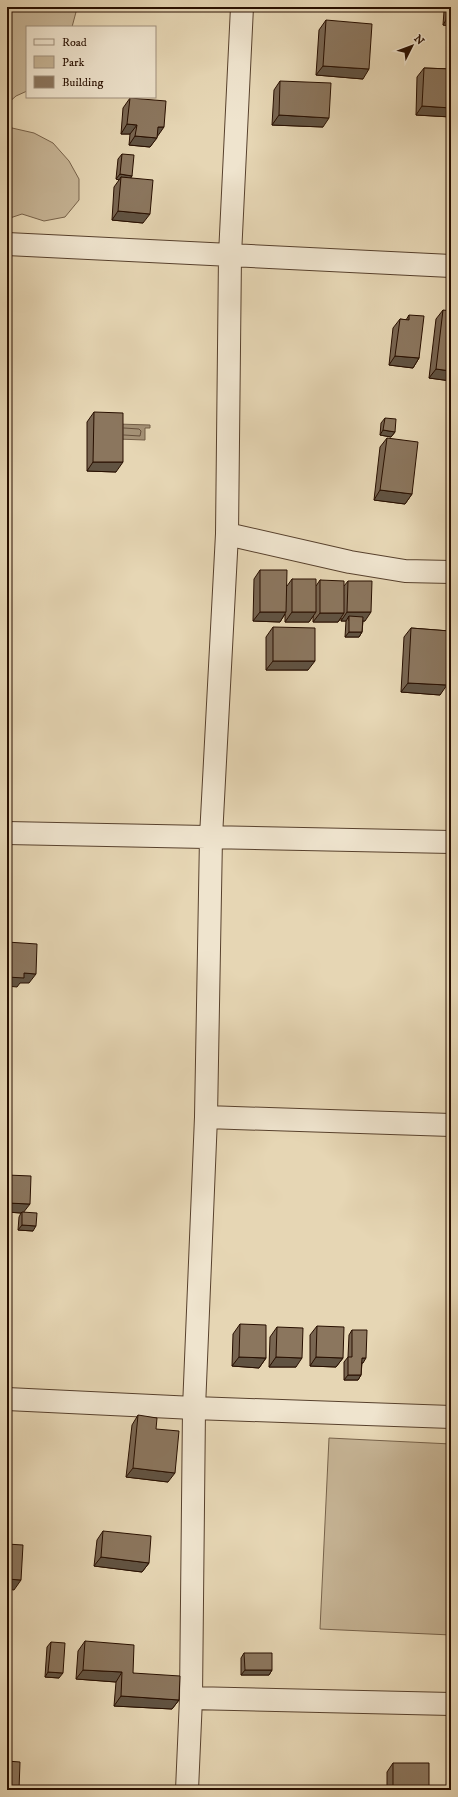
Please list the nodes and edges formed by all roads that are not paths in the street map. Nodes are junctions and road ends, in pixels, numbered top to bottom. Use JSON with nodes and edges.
{"nodes":[{"id":1,"x":242,"y":7,"type":"edge"},
{"id":2,"x":7,"y":244,"type":"edge"},
{"id":3,"x":230,"y":255,"type":"junction"},
{"id":4,"x":451,"y":266,"type":"edge"},
{"id":5,"x":227,"y":534,"type":"junction"},
{"id":6,"x":451,"y":572,"type":"edge"},
{"id":7,"x":7,"y":833,"type":"edge"},
{"id":8,"x":211,"y":837,"type":"junction"},
{"id":9,"x":451,"y":842,"type":"edge"},
{"id":10,"x":206,"y":1117,"type":"junction"},
{"id":11,"x":451,"y":1125,"type":"edge"},
{"id":12,"x":7,"y":1399,"type":"edge"},
{"id":13,"x":194,"y":1408,"type":"junction"},
{"id":14,"x":451,"y":1417,"type":"edge"},
{"id":15,"x":191,"y":1698,"type":"junction"},
{"id":16,"x":451,"y":1704,"type":"edge"},
{"id":17,"x":187,"y":1790,"type":"edge"}],
"edges":[{"from":1,"to":3,"type":"street"},
{"from":2,"to":3,"type":"street"},
{"from":3,"to":4,"type":"street"},
{"from":3,"to":5,"type":"street"},
{"from":5,"to":6,"type":"street"},
{"from":5,"to":8,"type":"street"},
{"from":7,"to":8,"type":"street"},
{"from":8,"to":9,"type":"street"},
{"from":8,"to":10,"type":"street"},
{"from":10,"to":11,"type":"street"},
{"from":10,"to":13,"type":"street"},
{"from":12,"to":13,"type":"street"},
{"from":13,"to":14,"type":"street"},
{"from":13,"to":15,"type":"street"},
{"from":15,"to":16,"type":"street"},
{"from":15,"to":17,"type":"street"}]}
